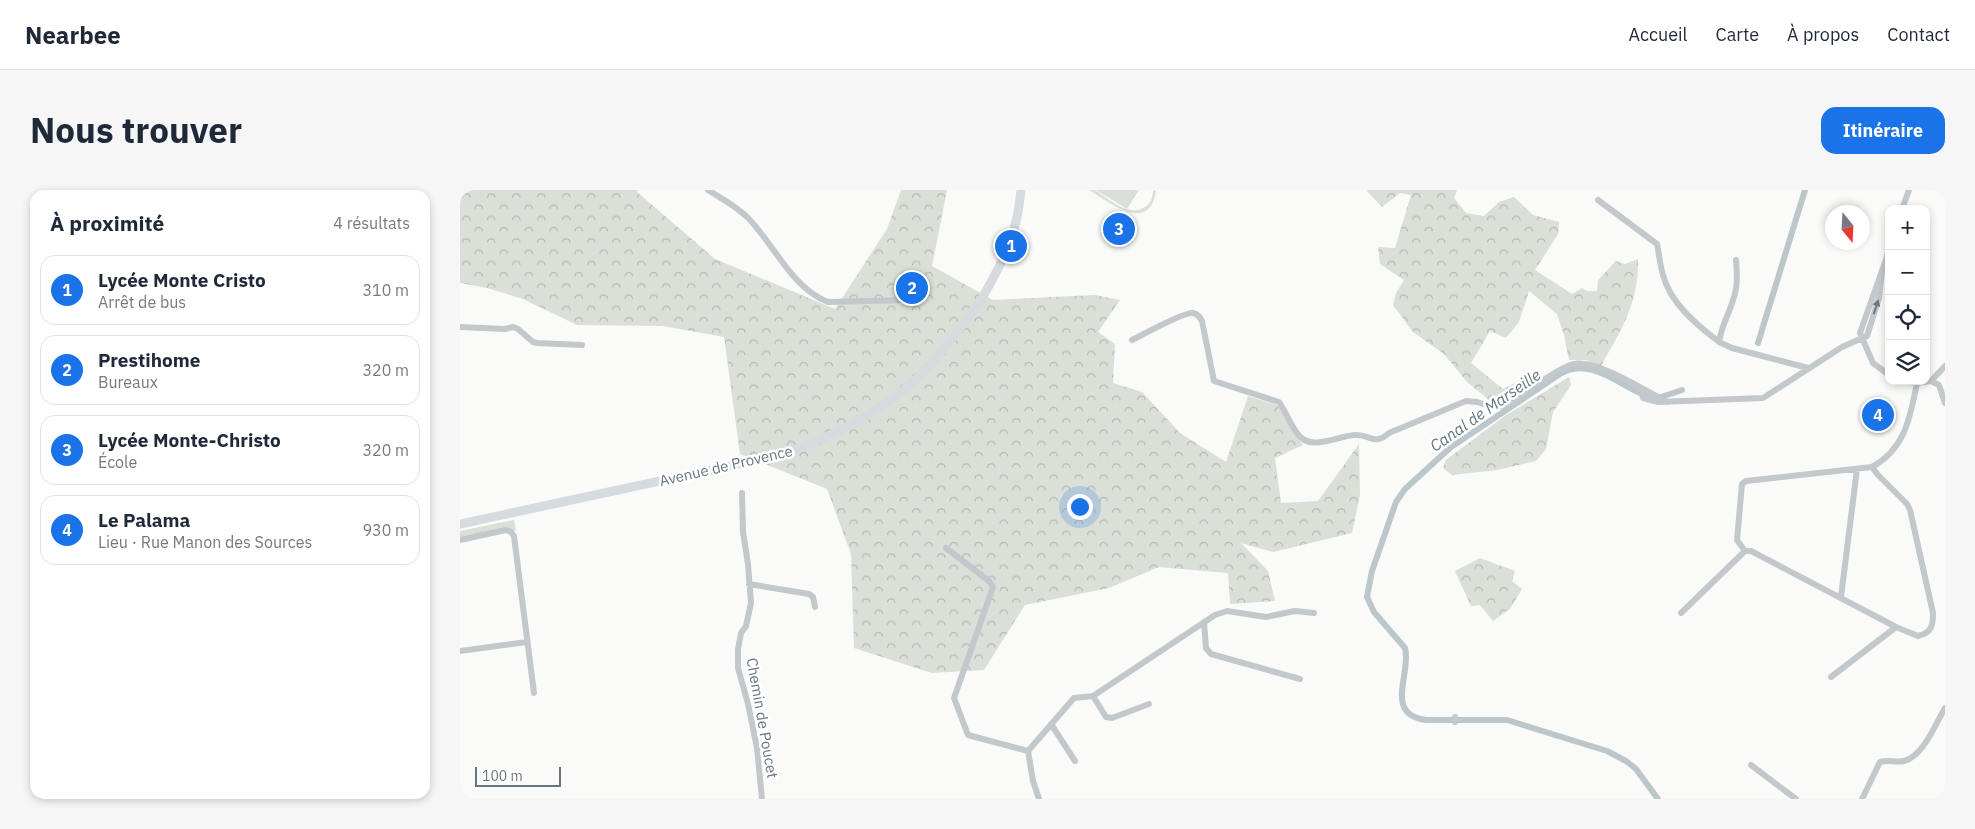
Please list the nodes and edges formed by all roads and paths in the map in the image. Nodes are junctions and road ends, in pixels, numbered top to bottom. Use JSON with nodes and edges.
{"nodes":[{"id":1,"x":708,"y":190,"type":"edge"},
{"id":2,"x":1021,"y":190,"type":"edge"},
{"id":3,"x":1909,"y":190,"type":"edge"},
{"id":4,"x":1598,"y":200,"type":"dead end"},
{"id":5,"x":1903,"y":205,"type":"edge"},
{"id":6,"x":1736,"y":260,"type":"dead end"},
{"id":7,"x":1885,"y":262,"type":"edge"},
{"id":8,"x":908,"y":300,"type":"dead end"},
{"id":9,"x":460,"y":327,"type":"edge"},
{"id":10,"x":1132,"y":340,"type":"dead end"},
{"id":11,"x":1862,"y":340,"type":"junction"},
{"id":12,"x":1719,"y":342,"type":"junction"},
{"id":13,"x":582,"y":345,"type":"dead end"},
{"id":14,"x":1945,"y":366,"type":"edge"},
{"id":15,"x":1808,"y":368,"type":"junction"},
{"id":16,"x":1885,"y":372,"type":"edge"},
{"id":17,"x":1931,"y":381,"type":"joint"},
{"id":18,"x":1917,"y":385,"type":"edge"},
{"id":19,"x":1945,"y":403,"type":"edge"},
{"id":20,"x":1872,"y":467,"type":"junction"},
{"id":21,"x":1857,"y":469,"type":"junction"},
{"id":22,"x":742,"y":493,"type":"dead end"},
{"id":23,"x":460,"y":524,"type":"edge"},
{"id":24,"x":460,"y":540,"type":"edge"},
{"id":25,"x":946,"y":548,"type":"dead end"},
{"id":26,"x":1745,"y":551,"type":"junction"},
{"id":27,"x":749,"y":584,"type":"junction"},
{"id":28,"x":1841,"y":597,"type":"junction"},
{"id":29,"x":815,"y":608,"type":"dead end"},
{"id":30,"x":1314,"y":613,"type":"dead end"},
{"id":31,"x":1681,"y":613,"type":"dead end"},
{"id":32,"x":1204,"y":622,"type":"junction"},
{"id":33,"x":1896,"y":627,"type":"junction"},
{"id":34,"x":527,"y":642,"type":"junction"},
{"id":35,"x":460,"y":651,"type":"edge"},
{"id":36,"x":1832,"y":677,"type":"dead end"},
{"id":37,"x":1300,"y":679,"type":"dead end"},
{"id":38,"x":534,"y":693,"type":"dead end"},
{"id":39,"x":1093,"y":696,"type":"junction"},
{"id":40,"x":1149,"y":704,"type":"dead end"},
{"id":41,"x":1945,"y":708,"type":"edge"},
{"id":42,"x":1051,"y":724,"type":"junction"},
{"id":43,"x":1028,"y":751,"type":"junction"},
{"id":44,"x":1075,"y":761,"type":"dead end"},
{"id":45,"x":1751,"y":765,"type":"dead end"},
{"id":46,"x":762,"y":799,"type":"edge"},
{"id":47,"x":1039,"y":799,"type":"edge"},
{"id":48,"x":1796,"y":799,"type":"edge"},
{"id":49,"x":1862,"y":799,"type":"edge"}],
"edges":[{"from":1,"to":8,"type":"street"},
{"from":2,"to":23,"type":"main road","name":"Avenue de Provence"},
{"from":3,"to":5,"type":"street"},
{"from":4,"to":12,"type":"street"},
{"from":6,"to":12,"type":"street"},
{"from":7,"to":11,"type":"street"},
{"from":9,"to":13,"type":"street"},
{"from":10,"to":15,"type":"street"},
{"from":11,"to":15,"type":"street"},
{"from":11,"to":16,"type":"street"},
{"from":12,"to":15,"type":"street"},
{"from":14,"to":17,"type":"street"},
{"from":17,"to":19,"type":"street"},
{"from":18,"to":20,"type":"street"},
{"from":20,"to":21,"type":"street"},
{"from":20,"to":33,"type":"street"},
{"from":21,"to":26,"type":"street"},
{"from":21,"to":28,"type":"street"},
{"from":22,"to":27,"type":"street","name":"Chemin de Poucet"},
{"from":24,"to":34,"type":"street"},
{"from":25,"to":43,"type":"street"},
{"from":26,"to":28,"type":"street"},
{"from":26,"to":31,"type":"street"},
{"from":27,"to":29,"type":"street"},
{"from":27,"to":46,"type":"street","name":"Chemin de Poucet"},
{"from":28,"to":33,"type":"street"},
{"from":30,"to":32,"type":"street"},
{"from":32,"to":37,"type":"street"},
{"from":32,"to":39,"type":"street"},
{"from":33,"to":36,"type":"street"},
{"from":34,"to":35,"type":"street"},
{"from":34,"to":38,"type":"street"},
{"from":39,"to":40,"type":"street"},
{"from":39,"to":42,"type":"street"},
{"from":41,"to":49,"type":"street"},
{"from":42,"to":43,"type":"street"},
{"from":42,"to":44,"type":"street"},
{"from":43,"to":47,"type":"street"},
{"from":45,"to":48,"type":"street"}]}
